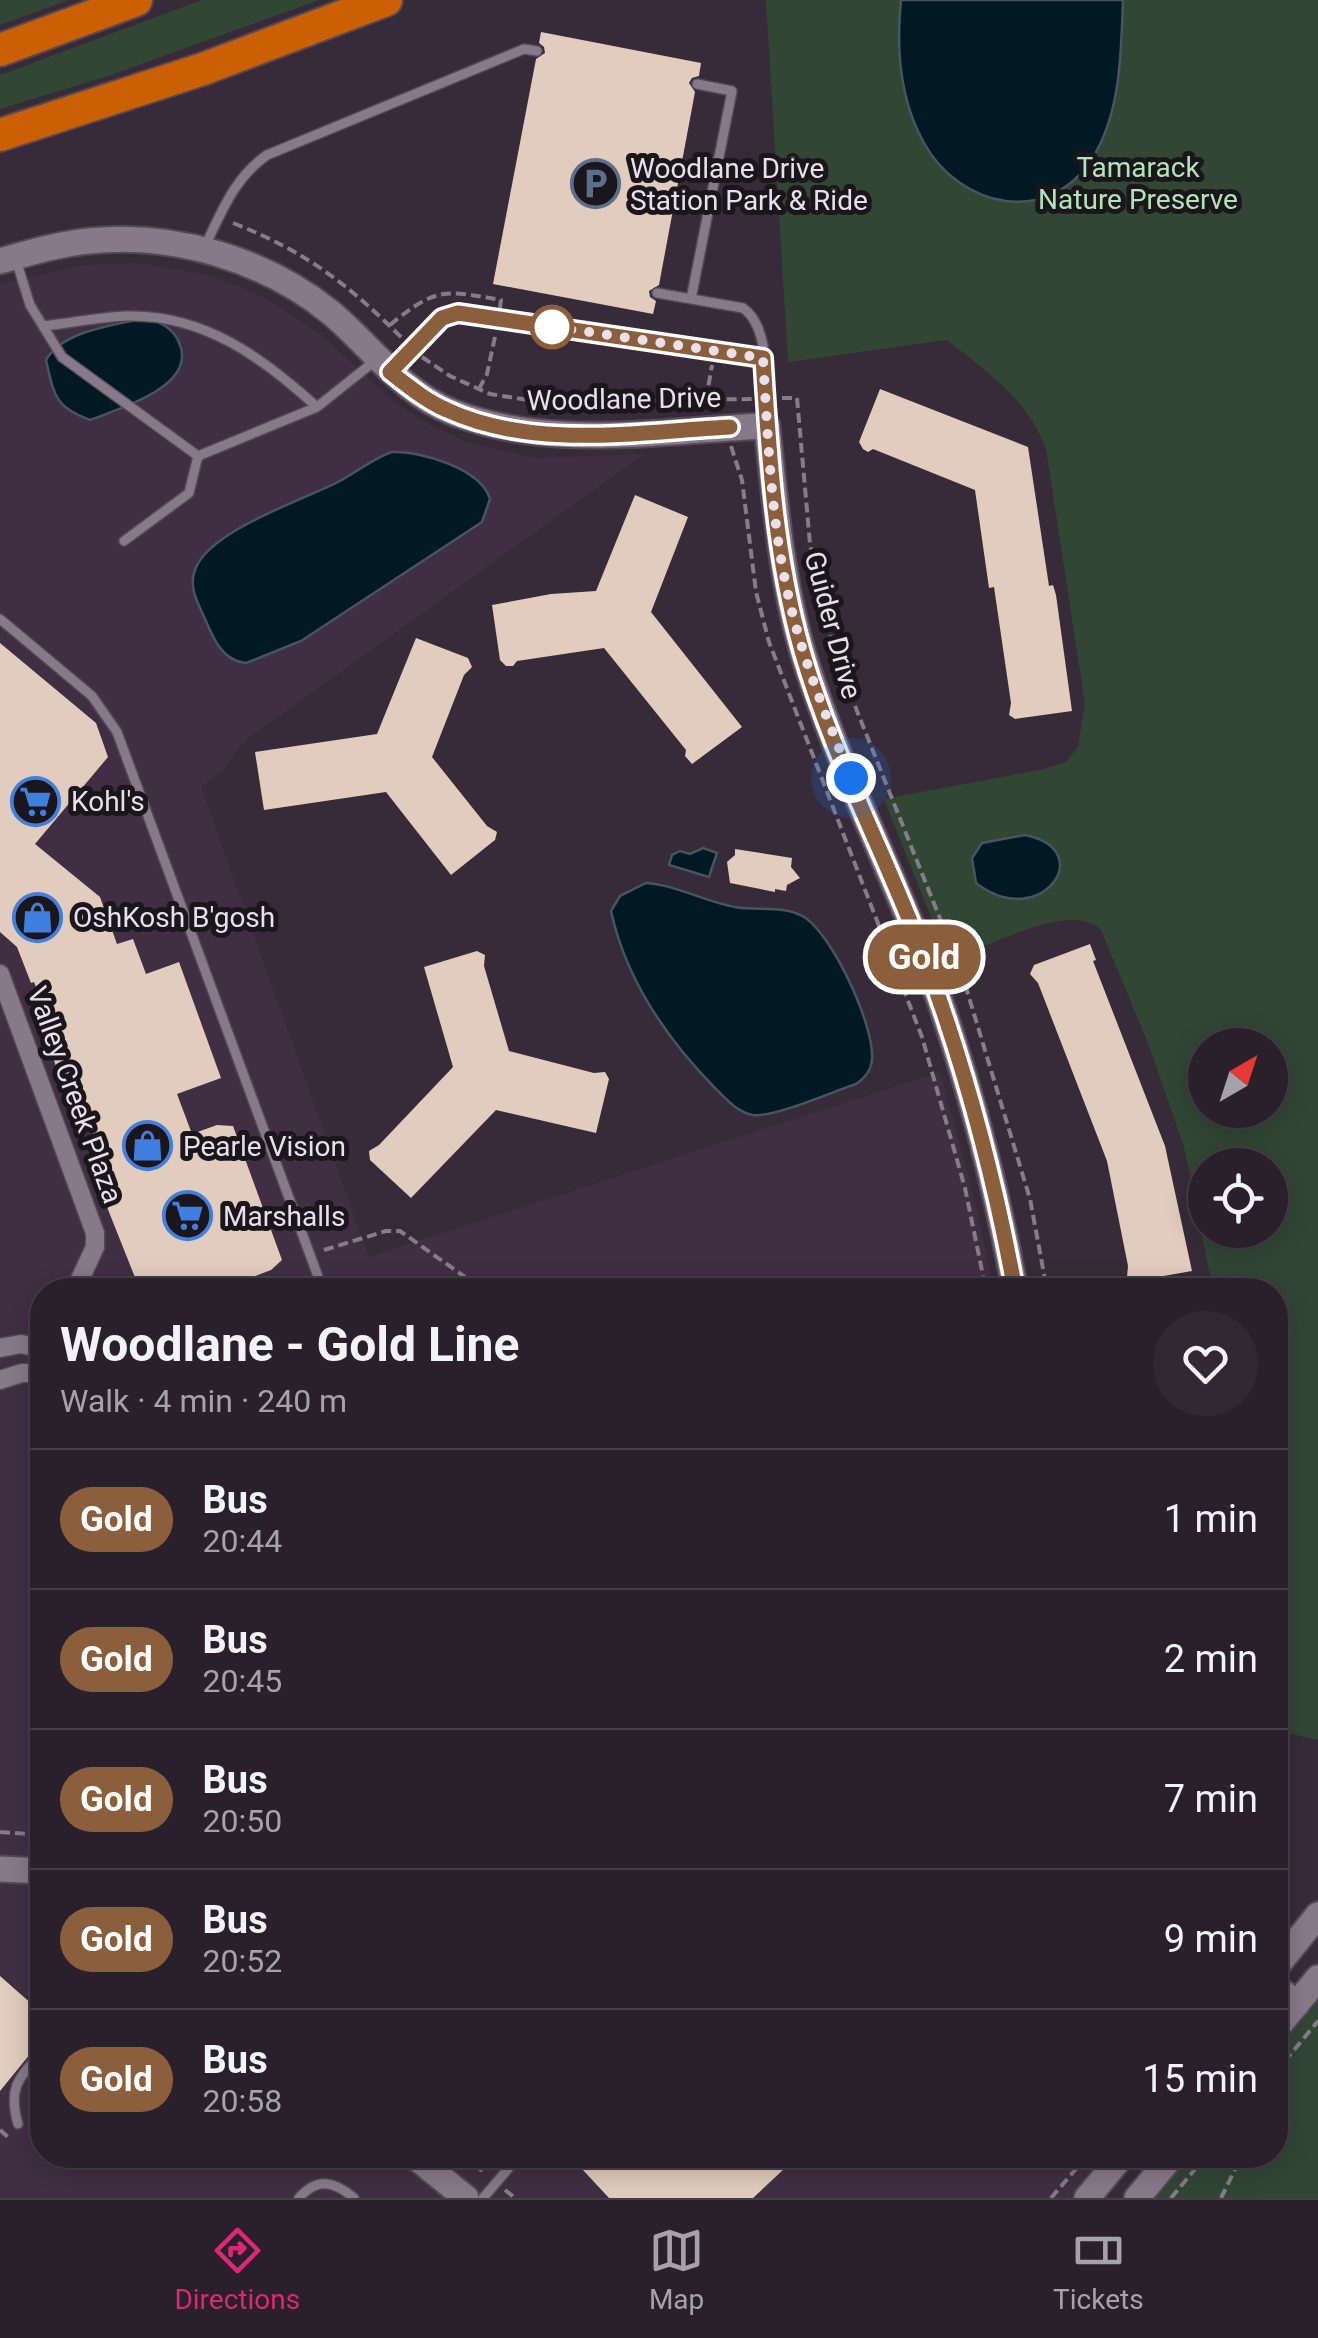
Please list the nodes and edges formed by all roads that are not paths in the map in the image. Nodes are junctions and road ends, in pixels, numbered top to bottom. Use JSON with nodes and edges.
{"nodes":[{"id":1,"x":136,"y":0,"type":"edge"},
{"id":2,"x":386,"y":0,"type":"edge"},
{"id":3,"x":0,"y":50,"type":"edge"},
{"id":4,"x":537,"y":51,"type":"dead end"},
{"id":5,"x":697,"y":84,"type":"dead end"},
{"id":6,"x":0,"y":135,"type":"edge"},
{"id":7,"x":202,"y":250,"type":"junction"},
{"id":8,"x":8,"y":259,"type":"edge"},
{"id":9,"x":657,"y":293,"type":"dead end"},
{"id":10,"x":691,"y":299,"type":"junction"},
{"id":11,"x":43,"y":326,"type":"junction"},
{"id":12,"x":763,"y":358,"type":"junction"},
{"id":13,"x":384,"y":365,"type":"junction"},
{"id":14,"x":317,"y":407,"type":"junction"},
{"id":15,"x":767,"y":426,"type":"junction"},
{"id":16,"x":198,"y":456,"type":"junction"},
{"id":17,"x":124,"y":540,"type":"dead end"},
{"id":18,"x":0,"y":619,"type":"edge"},
{"id":19,"x":0,"y":974,"type":"edge"},
{"id":20,"x":80,"y":1278,"type":"edge"},
{"id":21,"x":319,"y":1278,"type":"edge"},
{"id":22,"x":1013,"y":1278,"type":"edge"},
{"id":23,"x":30,"y":1346,"type":"edge"},
{"id":24,"x":0,"y":1348,"type":"edge"},
{"id":25,"x":30,"y":1373,"type":"edge"},
{"id":26,"x":0,"y":1380,"type":"edge"},
{"id":27,"x":0,"y":1869,"type":"edge"},
{"id":28,"x":30,"y":1870,"type":"edge"},
{"id":29,"x":1318,"y":1915,"type":"edge"},
{"id":30,"x":1288,"y":1946,"type":"edge"},
{"id":31,"x":1288,"y":1963,"type":"edge"},
{"id":32,"x":1317,"y":1979,"type":"edge"},
{"id":33,"x":1288,"y":1997,"type":"edge"},
{"id":34,"x":1297,"y":2004,"type":"junction"},
{"id":35,"x":1288,"y":2015,"type":"edge"},
{"id":36,"x":30,"y":2066,"type":"edge"},
{"id":37,"x":18,"y":2124,"type":"dead end"},
{"id":38,"x":429,"y":2168,"type":"edge"},
{"id":39,"x":509,"y":2168,"type":"edge"},
{"id":40,"x":1112,"y":2168,"type":"edge"},
{"id":41,"x":1162,"y":2168,"type":"edge"},
{"id":42,"x":299,"y":2198,"type":"edge"},
{"id":43,"x":354,"y":2198,"type":"edge"},
{"id":44,"x":466,"y":2198,"type":"edge"},
{"id":45,"x":483,"y":2198,"type":"edge"},
{"id":46,"x":1088,"y":2198,"type":"edge"},
{"id":47,"x":1138,"y":2198,"type":"edge"}],
"edges":[{"from":1,"to":3,"type":"highway"},
{"from":2,"to":6,"type":"highway"},
{"from":4,"to":7,"type":"lane"},
{"from":5,"to":10,"type":"lane"},
{"from":7,"to":8,"type":"street","name":"Woodlane Drive"},
{"from":7,"to":13,"type":"street","name":"Woodlane Drive"},
{"from":8,"to":11,"type":"lane"},
{"from":9,"to":10,"type":"lane"},
{"from":10,"to":12,"type":"lane"},
{"from":11,"to":14,"type":"lane"},
{"from":11,"to":16,"type":"lane"},
{"from":12,"to":13,"type":"lane"},
{"from":12,"to":15,"type":"lane"},
{"from":13,"to":14,"type":"lane"},
{"from":13,"to":15,"type":"street","name":"Woodlane Drive"},
{"from":14,"to":16,"type":"lane"},
{"from":15,"to":22,"type":"street","name":"Guider Drive"},
{"from":16,"to":17,"type":"lane"},
{"from":18,"to":21,"type":"lane"},
{"from":19,"to":20,"type":"street","name":"Valley Creek Plaza"},
{"from":23,"to":24,"type":"street"},
{"from":25,"to":26,"type":"street"},
{"from":27,"to":28,"type":"street"},
{"from":29,"to":30,"type":"street"},
{"from":31,"to":32,"type":"street"},
{"from":32,"to":34,"type":"street"},
{"from":33,"to":34,"type":"street"},
{"from":34,"to":35,"type":"street"},
{"from":36,"to":37,"type":"lane"},
{"from":38,"to":44,"type":"street"},
{"from":39,"to":45,"type":"lane"},
{"from":40,"to":46,"type":"street"},
{"from":41,"to":47,"type":"street"},
{"from":42,"to":43,"type":"lane"}]}
